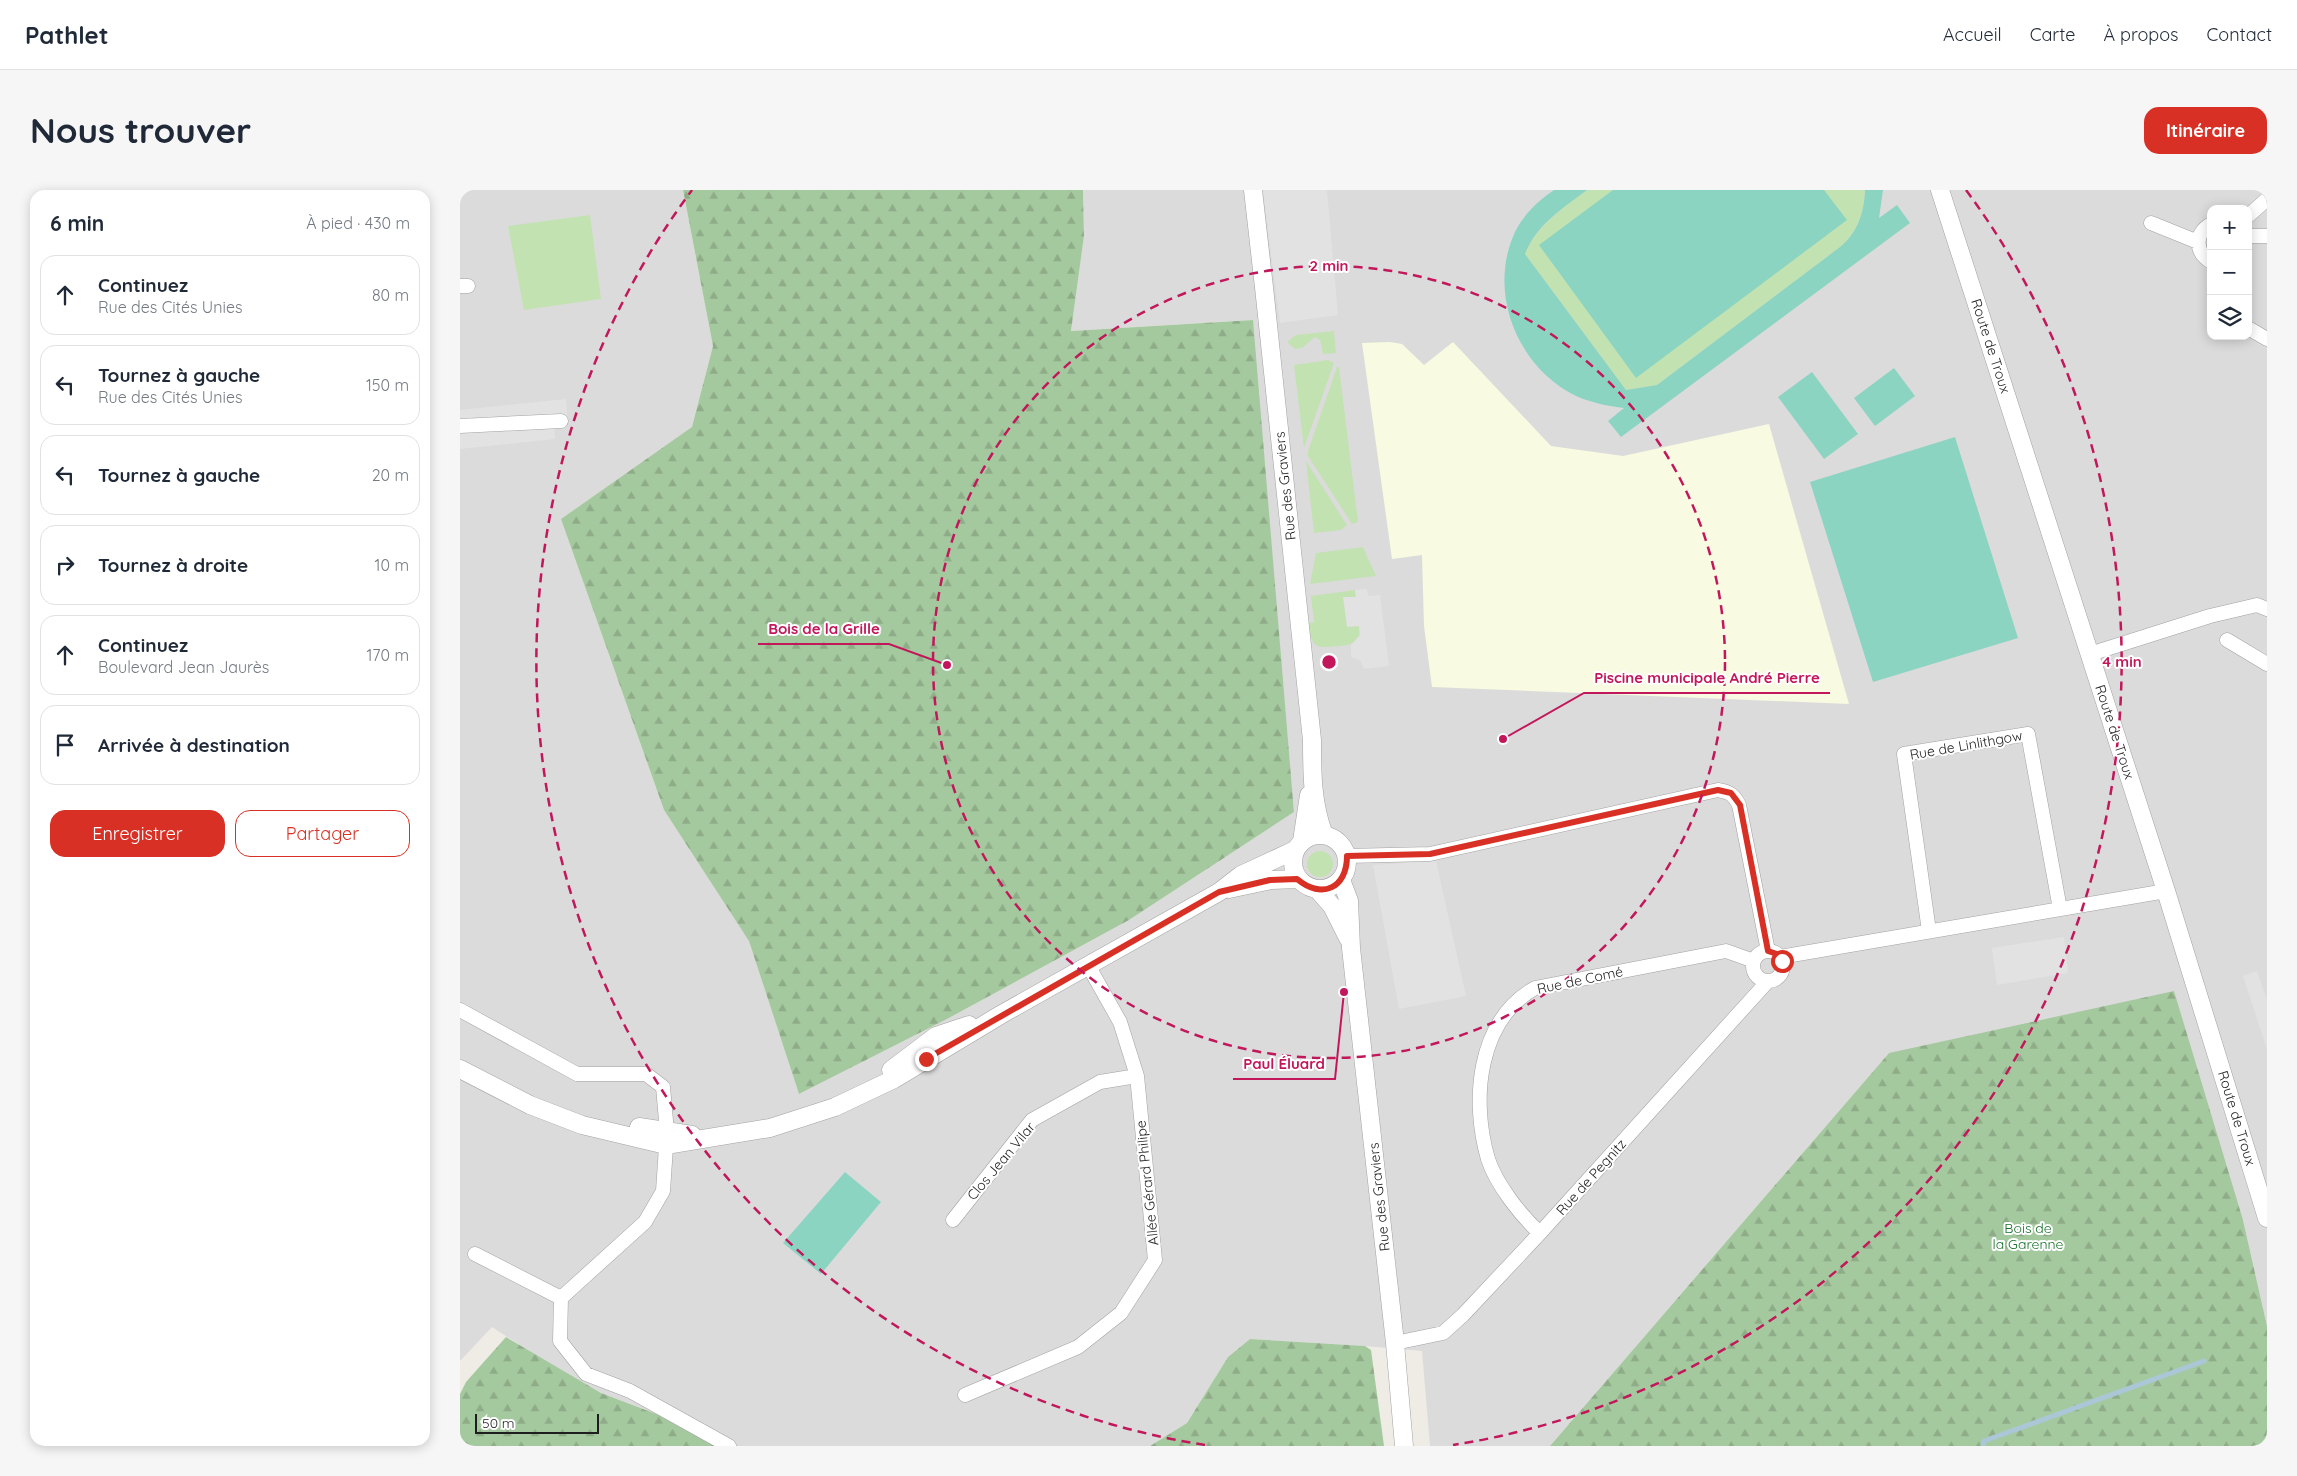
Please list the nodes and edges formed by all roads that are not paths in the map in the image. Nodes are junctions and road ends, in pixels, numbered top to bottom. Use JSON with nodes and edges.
{"nodes":[{"id":1,"x":1253,"y":190,"type":"edge"},
{"id":2,"x":1940,"y":190,"type":"edge"},
{"id":3,"x":2267,"y":199,"type":"edge"},
{"id":4,"x":2252,"y":212,"type":"edge"},
{"id":5,"x":2151,"y":223,"type":"dead end"},
{"id":6,"x":2207,"y":226,"type":"edge"},
{"id":7,"x":2252,"y":236,"type":"edge"},
{"id":8,"x":2267,"y":236,"type":"edge"},
{"id":9,"x":2198,"y":242,"type":"junction"},
{"id":10,"x":2207,"y":258,"type":"edge"},
{"id":11,"x":2252,"y":331,"type":"edge"},
{"id":12,"x":2267,"y":340,"type":"edge"},
{"id":13,"x":561,"y":421,"type":"dead end"},
{"id":14,"x":460,"y":426,"type":"edge"},
{"id":15,"x":2267,"y":609,"type":"edge"},
{"id":16,"x":2227,"y":640,"type":"dead end"},
{"id":17,"x":2090,"y":654,"type":"junction"},
{"id":18,"x":2267,"y":664,"type":"edge"},
{"id":19,"x":1312,"y":782,"type":"junction"},
{"id":20,"x":1324,"y":835,"type":"junction"},
{"id":21,"x":1298,"y":845,"type":"junction"},
{"id":22,"x":1347,"y":856,"type":"junction"},
{"id":23,"x":1297,"y":879,"type":"junction"},
{"id":24,"x":1341,"y":880,"type":"junction"},
{"id":25,"x":1318,"y":890,"type":"junction"},
{"id":26,"x":2166,"y":891,"type":"junction"},
{"id":27,"x":1219,"y":892,"type":"junction"},
{"id":28,"x":2060,"y":909,"type":"junction"},
{"id":29,"x":1929,"y":931,"type":"junction"},
{"id":30,"x":1351,"y":948,"type":"junction"},
{"id":31,"x":1774,"y":954,"type":"junction"},
{"id":32,"x":1754,"y":961,"type":"junction"},
{"id":33,"x":1089,"y":967,"type":"junction"},
{"id":34,"x":1768,"y":981,"type":"junction"},
{"id":35,"x":460,"y":1010,"type":"edge"},
{"id":36,"x":460,"y":1058,"type":"edge"},
{"id":37,"x":460,"y":1069,"type":"edge"},
{"id":38,"x":1137,"y":1076,"type":"junction"},
{"id":39,"x":667,"y":1139,"type":"junction"},
{"id":40,"x":2267,"y":1218,"type":"edge"},
{"id":41,"x":953,"y":1220,"type":"dead end"},
{"id":42,"x":1540,"y":1233,"type":"junction"},
{"id":43,"x":475,"y":1254,"type":"dead end"},
{"id":44,"x":561,"y":1298,"type":"junction"},
{"id":45,"x":1395,"y":1343,"type":"junction"},
{"id":46,"x":965,"y":1395,"type":"dead end"},
{"id":47,"x":728,"y":1446,"type":"edge"},
{"id":48,"x":1404,"y":1446,"type":"edge"}],
"edges":[{"from":1,"to":19,"type":"street","name":"Rue des Graviers"},
{"from":2,"to":17,"type":"street","name":"Route de Troux"},
{"from":3,"to":4,"type":"street"},
{"from":5,"to":9,"type":"street"},
{"from":6,"to":9,"type":"street"},
{"from":7,"to":8,"type":"street"},
{"from":9,"to":10,"type":"street"},
{"from":11,"to":12,"type":"street"},
{"from":13,"to":14,"type":"street"},
{"from":15,"to":17,"type":"street"},
{"from":16,"to":18,"type":"street"},
{"from":17,"to":26,"type":"street","name":"Route de Troux"},
{"from":19,"to":20,"type":"street","name":"Rue des Graviers"},
{"from":19,"to":21,"type":"street","name":"Rue des Graviers"},
{"from":20,"to":21,"type":"street"},
{"from":20,"to":22,"type":"street"},
{"from":21,"to":23,"type":"street"},
{"from":21,"to":27,"type":"street"},
{"from":22,"to":24,"type":"street"},
{"from":22,"to":31,"type":"street"},
{"from":23,"to":25,"type":"street"},
{"from":23,"to":27,"type":"street"},
{"from":24,"to":25,"type":"street"},
{"from":24,"to":30,"type":"street","name":"Rue des Graviers"},
{"from":25,"to":30,"type":"street","name":"Rue des Graviers"},
{"from":26,"to":28,"type":"street"},
{"from":26,"to":40,"type":"street","name":"Route de Troux"},
{"from":27,"to":33,"type":"street"},
{"from":28,"to":29,"type":"street"},
{"from":28,"to":29,"type":"street","name":"Rue de Linlithgow"},
{"from":29,"to":31,"type":"street"},
{"from":30,"to":45,"type":"street","name":"Rue des Graviers"},
{"from":31,"to":32,"type":"street"},
{"from":31,"to":34,"type":"street"},
{"from":32,"to":34,"type":"street"},
{"from":32,"to":42,"type":"street","name":"Rue de Comé"},
{"from":33,"to":38,"type":"street","name":"Allée Gérard Philipe"},
{"from":33,"to":39,"type":"street"},
{"from":34,"to":42,"type":"street","name":"Rue de Pegnitz"},
{"from":35,"to":39,"type":"street"},
{"from":36,"to":39,"type":"street"},
{"from":37,"to":39,"type":"street"},
{"from":38,"to":41,"type":"street","name":"Clos Jean Vilar"},
{"from":38,"to":46,"type":"street","name":"Allée Gérard Philipe"},
{"from":39,"to":44,"type":"street"},
{"from":42,"to":45,"type":"street","name":"Rue de Pegnitz"},
{"from":43,"to":44,"type":"street"},
{"from":44,"to":47,"type":"street"},
{"from":45,"to":48,"type":"street","name":"Rue des Graviers"}]}
